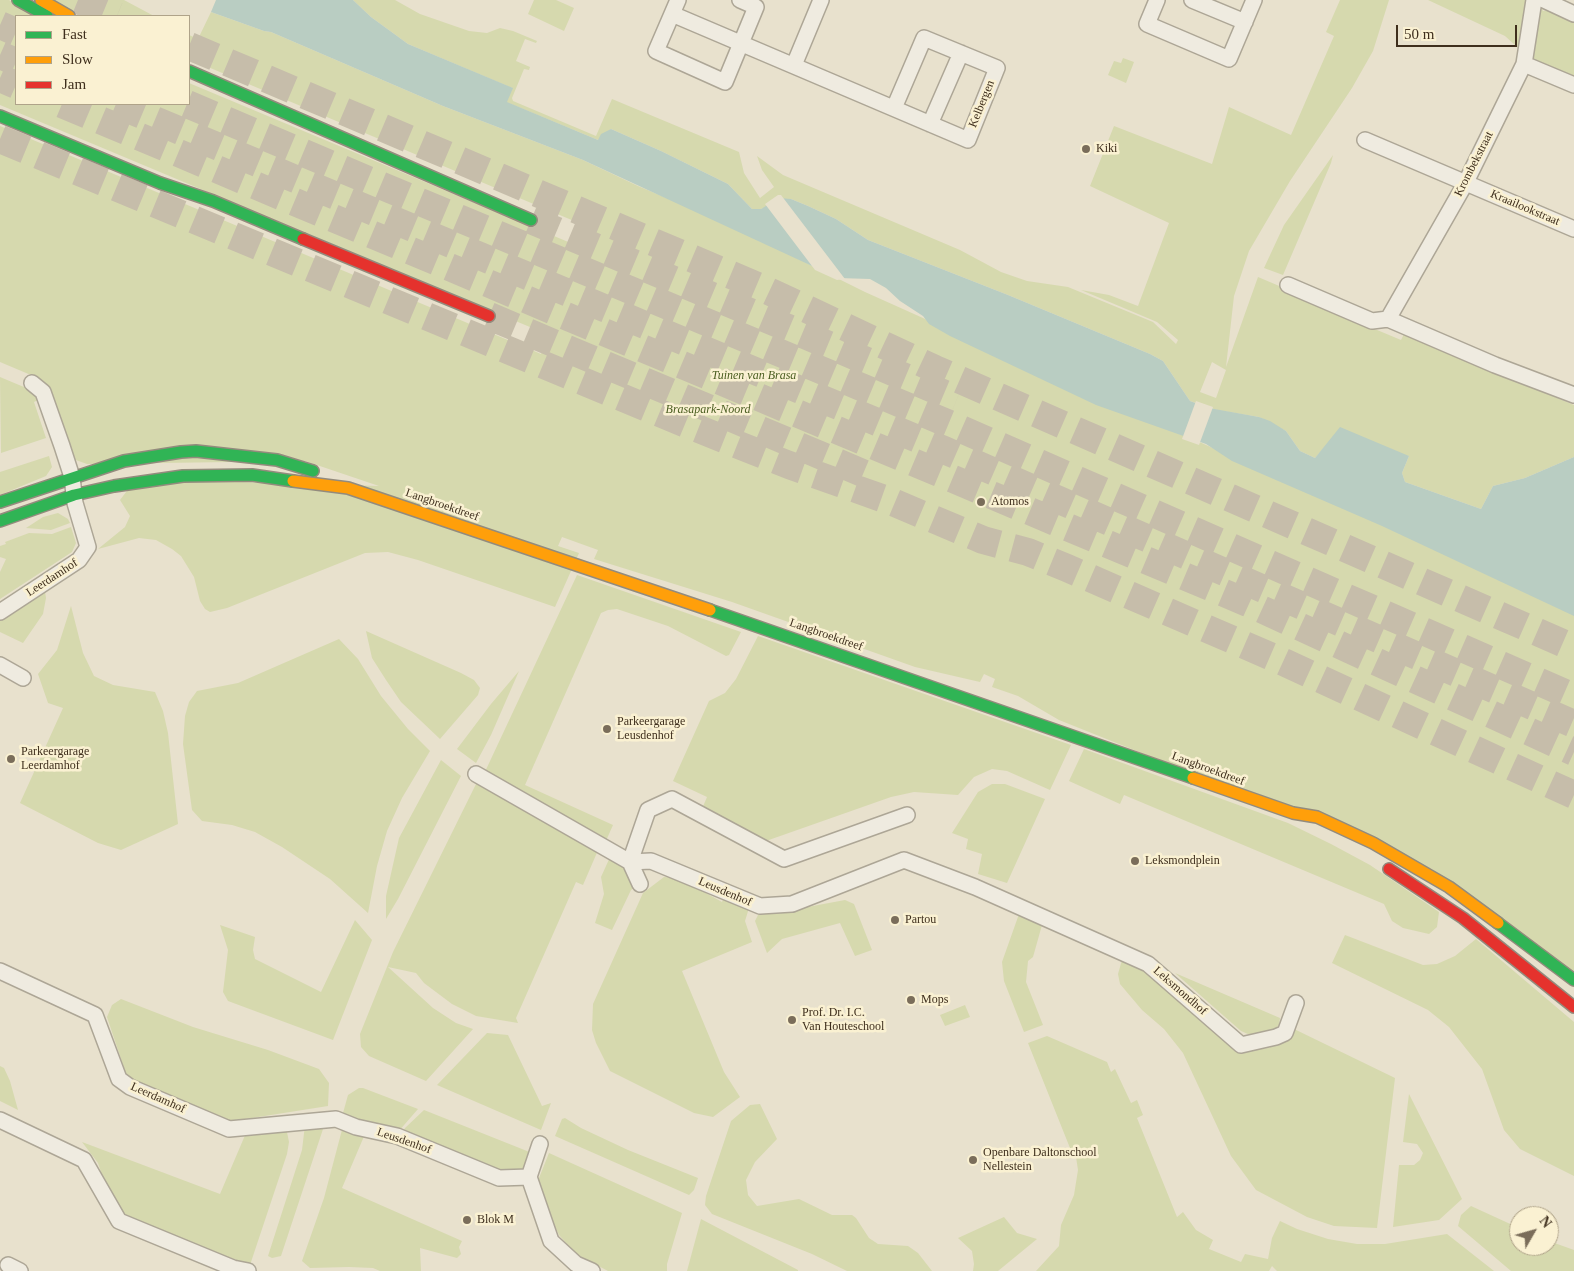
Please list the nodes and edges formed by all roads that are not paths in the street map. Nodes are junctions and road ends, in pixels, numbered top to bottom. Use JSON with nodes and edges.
{"nodes":[{"id":1,"x":18,"y":0,"type":"edge"},
{"id":2,"x":41,"y":0,"type":"edge"},
{"id":3,"x":740,"y":0,"type":"edge"},
{"id":4,"x":821,"y":0,"type":"edge"},
{"id":5,"x":1157,"y":0,"type":"edge"},
{"id":6,"x":1192,"y":0,"type":"edge"},
{"id":7,"x":1254,"y":0,"type":"edge"},
{"id":8,"x":1534,"y":0,"type":"edge"},
{"id":9,"x":1544,"y":0,"type":"edge"},
{"id":10,"x":675,"y":7,"type":"edge"},
{"id":11,"x":1574,"y":14,"type":"edge"},
{"id":12,"x":45,"y":15,"type":"edge"},
{"id":13,"x":67,"y":15,"type":"edge"},
{"id":14,"x":1245,"y":22,"type":"junction"},
{"id":15,"x":742,"y":43,"type":"junction"},
{"id":16,"x":960,"y":53,"type":"junction"},
{"id":17,"x":1524,"y":64,"type":"junction"},
{"id":18,"x":794,"y":65,"type":"junction"},
{"id":19,"x":190,"y":71,"type":"edge"},
{"id":20,"x":1574,"y":85,"type":"edge"},
{"id":21,"x":894,"y":108,"type":"junction"},
{"id":22,"x":0,"y":116,"type":"edge"},
{"id":23,"x":930,"y":124,"type":"junction"},
{"id":24,"x":1365,"y":140,"type":"dead end"},
{"id":25,"x":1465,"y":184,"type":"junction"},
{"id":26,"x":531,"y":220,"type":"tunnel mouth"},
{"id":27,"x":1574,"y":229,"type":"edge"},
{"id":28,"x":1288,"y":285,"type":"dead end"},
{"id":29,"x":488,"y":316,"type":"tunnel mouth"},
{"id":30,"x":1388,"y":319,"type":"junction"},
{"id":31,"x":32,"y":384,"type":"dead end"},
{"id":32,"x":1574,"y":395,"type":"edge"},
{"id":33,"x":72,"y":477,"type":"junction"},
{"id":34,"x":348,"y":488,"type":"junction"},
{"id":35,"x":74,"y":495,"type":"junction"},
{"id":36,"x":0,"y":502,"type":"edge"},
{"id":37,"x":0,"y":521,"type":"edge"},
{"id":38,"x":0,"y":612,"type":"edge"},
{"id":39,"x":0,"y":665,"type":"edge"},
{"id":40,"x":23,"y":678,"type":"dead end"},
{"id":41,"x":476,"y":774,"type":"dead end"},
{"id":42,"x":1292,"y":813,"type":"junction"},
{"id":43,"x":907,"y":815,"type":"dead end"},
{"id":44,"x":1347,"y":844,"type":"dead end"},
{"id":45,"x":630,"y":862,"type":"junction"},
{"id":46,"x":1377,"y":862,"type":"dead end"},
{"id":47,"x":640,"y":884,"type":"dead end"},
{"id":48,"x":1014,"y":904,"type":"joint"},
{"id":49,"x":0,"y":971,"type":"edge"},
{"id":50,"x":1574,"y":980,"type":"edge"},
{"id":51,"x":1296,"y":1004,"type":"dead end"},
{"id":52,"x":1574,"y":1007,"type":"edge"},
{"id":53,"x":336,"y":1119,"type":"joint"},
{"id":54,"x":0,"y":1120,"type":"edge"},
{"id":55,"x":540,"y":1144,"type":"dead end"},
{"id":56,"x":529,"y":1177,"type":"junction"},
{"id":57,"x":248,"y":1271,"type":"edge"},
{"id":58,"x":592,"y":1271,"type":"edge"}],
"edges":[{"from":1,"to":12,"type":"main road"},
{"from":2,"to":13,"type":"main road"},
{"from":3,"to":15,"type":"street","name":"Kelbergen"},
{"from":4,"to":18,"type":"street"},
{"from":5,"to":14,"type":"street"},
{"from":6,"to":14,"type":"street"},
{"from":7,"to":14,"type":"street"},
{"from":8,"to":17,"type":"street","name":"Krombekstraat"},
{"from":9,"to":11,"type":"street"},
{"from":10,"to":15,"type":"street","name":"Kelbergen"},
{"from":10,"to":15,"type":"street","name":"Kelbergen"},
{"from":15,"to":18,"type":"street","name":"Kelbergen"},
{"from":16,"to":21,"type":"street","name":"Kelbergen"},
{"from":16,"to":23,"type":"street"},
{"from":16,"to":23,"type":"street","name":"Kelbergen"},
{"from":17,"to":20,"type":"street"},
{"from":17,"to":25,"type":"street","name":"Krombekstraat"},
{"from":18,"to":21,"type":"street","name":"Kelbergen"},
{"from":19,"to":26,"type":"main road"},
{"from":21,"to":23,"type":"street","name":"Kelbergen"},
{"from":22,"to":29,"type":"main road"},
{"from":24,"to":25,"type":"street","name":"Kraailookstraat"},
{"from":25,"to":27,"type":"street","name":"Kraailookstraat"},
{"from":25,"to":30,"type":"street","name":"Krombekstraat"},
{"from":28,"to":30,"type":"street"},
{"from":30,"to":32,"type":"street"},
{"from":31,"to":33,"type":"street","name":"Leerdamhof"},
{"from":33,"to":34,"type":"main road","name":"Langbroekdreef"},
{"from":33,"to":35,"type":"street","name":"Leerdamhof"},
{"from":33,"to":36,"type":"main road","name":"Langbroekdreef"},
{"from":34,"to":35,"type":"main road","name":"Langbroekdreef"},
{"from":34,"to":42,"type":"main road","name":"Langbroekdreef"},
{"from":35,"to":37,"type":"main road","name":"Langbroekdreef"},
{"from":35,"to":38,"type":"street","name":"Leerdamhof"},
{"from":39,"to":40,"type":"street"},
{"from":41,"to":45,"type":"street","name":"Leusdenhof"},
{"from":42,"to":44,"type":"main road","name":"Langbroekdreef"},
{"from":42,"to":50,"type":"main road","name":"Langbroekdreef"},
{"from":43,"to":45,"type":"street"},
{"from":45,"to":47,"type":"street"},
{"from":45,"to":48,"type":"street","name":"Leusdenhof"},
{"from":46,"to":52,"type":"main road"},
{"from":48,"to":51,"type":"street","name":"Leksmondhof"},
{"from":49,"to":53,"type":"street","name":"Leerdamhof"},
{"from":53,"to":56,"type":"street","name":"Leusdenhof"},
{"from":54,"to":57,"type":"street"},
{"from":55,"to":56,"type":"street"},
{"from":56,"to":58,"type":"street"}]}
